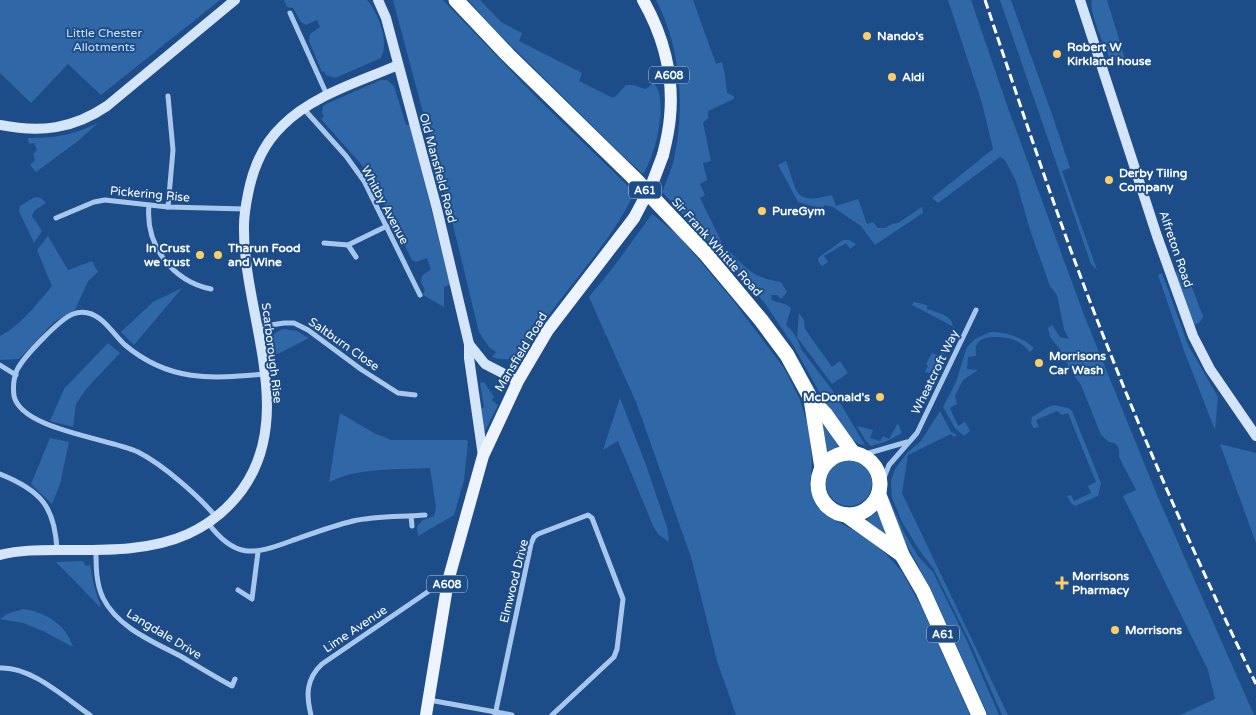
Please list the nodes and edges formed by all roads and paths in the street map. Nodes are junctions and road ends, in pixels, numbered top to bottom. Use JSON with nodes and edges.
{"nodes":[{"id":1,"x":235,"y":0,"type":"edge"},
{"id":2,"x":378,"y":0,"type":"edge"},
{"id":3,"x":456,"y":0,"type":"edge"},
{"id":4,"x":642,"y":0,"type":"edge"},
{"id":5,"x":1080,"y":0,"type":"edge"},
{"id":6,"x":290,"y":13,"type":"dead end"},
{"id":7,"x":398,"y":65,"type":"junction"},
{"id":8,"x":328,"y":95,"type":"junction"},
{"id":9,"x":168,"y":96,"type":"dead end"},
{"id":10,"x":303,"y":108,"type":"junction"},
{"id":11,"x":0,"y":125,"type":"edge"},
{"id":12,"x":149,"y":205,"type":"junction"},
{"id":13,"x":168,"y":207,"type":"junction"},
{"id":14,"x":245,"y":209,"type":"junction"},
{"id":15,"x":56,"y":218,"type":"dead end"},
{"id":16,"x":387,"y":226,"type":"junction"},
{"id":17,"x":324,"y":244,"type":"dead end"},
{"id":18,"x":348,"y":245,"type":"junction"},
{"id":19,"x":356,"y":257,"type":"dead end"},
{"id":20,"x":211,"y":289,"type":"dead end"},
{"id":21,"x":420,"y":295,"type":"dead end"},
{"id":22,"x":976,"y":310,"type":"dead end"},
{"id":23,"x":257,"y":327,"type":"junction"},
{"id":24,"x":468,"y":344,"type":"junction"},
{"id":25,"x":0,"y":365,"type":"edge"},
{"id":26,"x":264,"y":374,"type":"junction"},
{"id":27,"x":16,"y":375,"type":"junction"},
{"id":28,"x":518,"y":380,"type":"junction"},
{"id":29,"x":415,"y":395,"type":"dead end"},
{"id":30,"x":811,"y":399,"type":"junction"},
{"id":31,"x":1256,"y":436,"type":"edge"},
{"id":32,"x":910,"y":441,"type":"junction"},
{"id":33,"x":858,"y":454,"type":"junction"},
{"id":34,"x":483,"y":456,"type":"junction"},
{"id":35,"x":822,"y":468,"type":"junction"},
{"id":36,"x":0,"y":474,"type":"edge"},
{"id":37,"x":880,"y":490,"type":"junction"},
{"id":38,"x":425,"y":515,"type":"dead end"},
{"id":39,"x":846,"y":515,"type":"junction"},
{"id":40,"x":411,"y":516,"type":"junction"},
{"id":41,"x":212,"y":520,"type":"junction"},
{"id":42,"x":412,"y":526,"type":"dead end"},
{"id":43,"x":96,"y":549,"type":"junction"},
{"id":44,"x":57,"y":550,"type":"junction"},
{"id":45,"x":258,"y":552,"type":"junction"},
{"id":46,"x":0,"y":555,"type":"edge"},
{"id":47,"x":902,"y":555,"type":"junction"},
{"id":48,"x":448,"y":581,"type":"junction"},
{"id":49,"x":238,"y":590,"type":"dead end"},
{"id":50,"x":0,"y":668,"type":"edge"},
{"id":51,"x":236,"y":679,"type":"dead end"},
{"id":52,"x":429,"y":700,"type":"junction"},
{"id":53,"x":496,"y":713,"type":"edge"},
{"id":54,"x":90,"y":715,"type":"edge"},
{"id":55,"x":311,"y":715,"type":"edge"},
{"id":56,"x":426,"y":715,"type":"edge"},
{"id":57,"x":512,"y":715,"type":"edge"},
{"id":58,"x":552,"y":715,"type":"edge"},
{"id":59,"x":979,"y":715,"type":"edge"}],
"edges":[{"from":1,"to":11,"type":"street"},
{"from":2,"to":7,"type":"street","name":"Old Mansfield Road"},
{"from":3,"to":30,"type":"highway","name":"Sir Frank Whittle Road","number":"A61"},
{"from":4,"to":28,"type":"main road","name":"Mansfield Road","number":"A608","bridge":true},
{"from":5,"to":31,"type":"street","name":"Alfreton Road"},
{"from":6,"to":8,"type":"street"},
{"from":7,"to":8,"type":"street","name":"Scarborough Rise"},
{"from":7,"to":24,"type":"street","name":"Old Mansfield Road"},
{"from":8,"to":10,"type":"street","name":"Scarborough Rise"},
{"from":9,"to":13,"type":"street"},
{"from":10,"to":14,"type":"street","name":"Scarborough Rise"},
{"from":10,"to":16,"type":"street","name":"Whitby Avenue"},
{"from":12,"to":13,"type":"street","name":"Pickering Rise"},
{"from":12,"to":15,"type":"street","name":"Pickering Rise"},
{"from":12,"to":20,"type":"street"},
{"from":13,"to":14,"type":"street","name":"Pickering Rise"},
{"from":14,"to":23,"type":"street","name":"Scarborough Rise"},
{"from":16,"to":18,"type":"street"},
{"from":16,"to":21,"type":"street","name":"Whitby Avenue"},
{"from":17,"to":18,"type":"street"},
{"from":18,"to":19,"type":"street"},
{"from":22,"to":32,"type":"street","name":"Wheatcroft Way"},
{"from":23,"to":26,"type":"street","name":"Scarborough Rise"},
{"from":23,"to":29,"type":"street","name":"Saltburn Close"},
{"from":24,"to":28,"type":"street","name":"Old Mansfield Road"},
{"from":24,"to":34,"type":"street","name":"Old Mansfield Road"},
{"from":25,"to":27,"type":"street"},
{"from":26,"to":27,"type":"street"},
{"from":26,"to":41,"type":"street","name":"Scarborough Rise"},
{"from":27,"to":41,"type":"street"},
{"from":28,"to":34,"type":"main road","name":"Mansfield Road","number":"A608"},
{"from":30,"to":33,"type":"highway","name":"Sir Frank Whittle Road","number":"A61"},
{"from":30,"to":35,"type":"highway","name":"Sir Frank Whittle Road","number":"A61"},
{"from":32,"to":33,"type":"street"},
{"from":32,"to":37,"type":"street","name":"Wheatcroft Way"},
{"from":33,"to":35,"type":"highway"},
{"from":33,"to":37,"type":"highway"},
{"from":34,"to":48,"type":"main road","name":"Mansfield Road","number":"A608"},
{"from":35,"to":39,"type":"highway"},
{"from":36,"to":44,"type":"street"},
{"from":37,"to":39,"type":"highway"},
{"from":37,"to":47,"type":"highway","number":"A61"},
{"from":38,"to":40,"type":"street"},
{"from":39,"to":47,"type":"highway","number":"A61"},
{"from":40,"to":42,"type":"street"},
{"from":40,"to":45,"type":"street"},
{"from":41,"to":43,"type":"street","name":"Scarborough Rise"},
{"from":41,"to":45,"type":"street"},
{"from":43,"to":44,"type":"street","name":"Scarborough Rise"},
{"from":43,"to":51,"type":"street","name":"Langdale Drive"},
{"from":44,"to":46,"type":"street","name":"Scarborough Rise"},
{"from":45,"to":49,"type":"street"},
{"from":47,"to":59,"type":"highway","number":"A61"},
{"from":48,"to":52,"type":"main road","name":"Mansfield Road","number":"A608"},
{"from":48,"to":55,"type":"street","name":"Lime Avenue"},
{"from":50,"to":54,"type":"street"},
{"from":52,"to":53,"type":"street"},
{"from":52,"to":56,"type":"main road","name":"Mansfield Road","number":"A608"},
{"from":53,"to":57,"type":"street"},
{"from":53,"to":58,"type":"street","name":"Elmwood Drive"}]}
